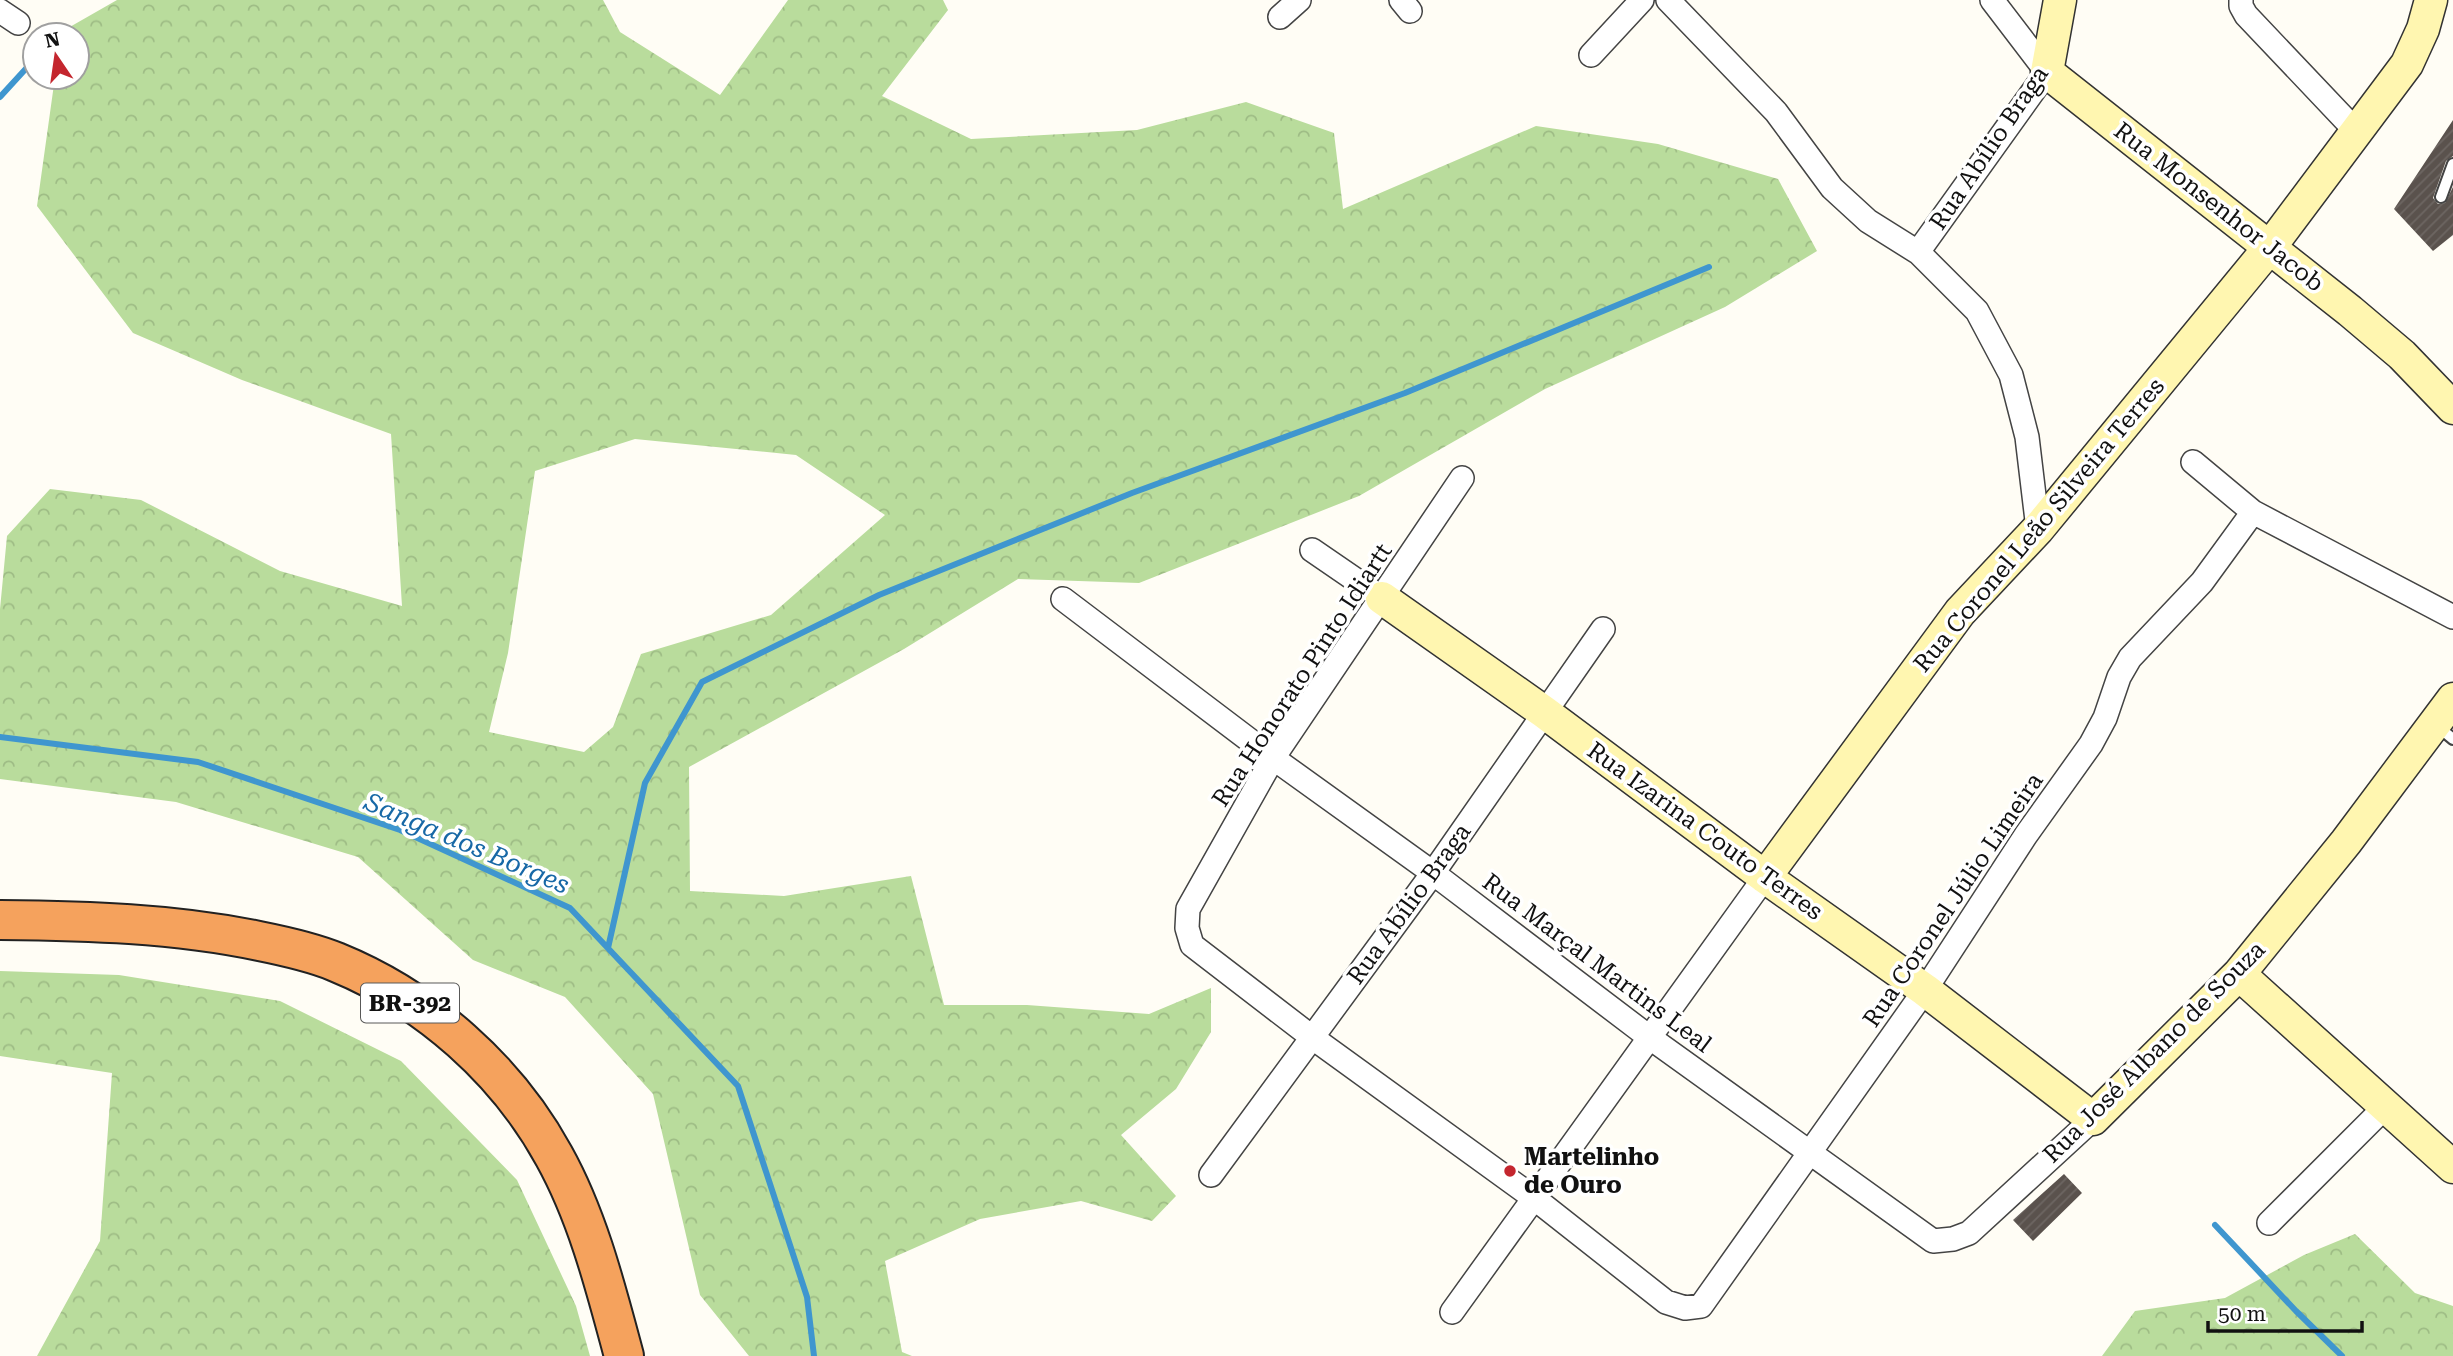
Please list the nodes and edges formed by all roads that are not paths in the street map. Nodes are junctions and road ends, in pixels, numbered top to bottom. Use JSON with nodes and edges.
{"nodes":[{"id":1,"x":1299,"y":0,"type":"edge"},
{"id":2,"x":1643,"y":0,"type":"edge"},
{"id":3,"x":1668,"y":0,"type":"edge"},
{"id":4,"x":1992,"y":0,"type":"edge"},
{"id":5,"x":2060,"y":0,"type":"edge"},
{"id":6,"x":2241,"y":0,"type":"edge"},
{"id":7,"x":2431,"y":0,"type":"edge"},
{"id":8,"x":1280,"y":17,"type":"dead end"},
{"id":9,"x":1591,"y":55,"type":"dead end"},
{"id":10,"x":2047,"y":72,"type":"junction"},
{"id":11,"x":2355,"y":131,"type":"junction"},
{"id":12,"x":2453,"y":164,"type":"edge"},
{"id":13,"x":2441,"y":197,"type":"dead end"},
{"id":14,"x":2270,"y":247,"type":"junction"},
{"id":15,"x":1918,"y":252,"type":"junction"},
{"id":16,"x":2453,"y":408,"type":"edge"},
{"id":17,"x":2193,"y":462,"type":"dead end"},
{"id":18,"x":1462,"y":478,"type":"dead end"},
{"id":19,"x":2253,"y":512,"type":"junction"},
{"id":20,"x":2038,"y":529,"type":"junction"},
{"id":21,"x":1312,"y":550,"type":"dead end"},
{"id":22,"x":1382,"y":598,"type":"junction"},
{"id":23,"x":1063,"y":599,"type":"dead end"},
{"id":24,"x":2453,"y":617,"type":"edge"},
{"id":25,"x":1603,"y":629,"type":"dead end"},
{"id":26,"x":2453,"y":699,"type":"edge"},
{"id":27,"x":1544,"y":712,"type":"junction"},
{"id":28,"x":2444,"y":732,"type":"edge"},
{"id":29,"x":1273,"y":758,"type":"junction"},
{"id":30,"x":1433,"y":873,"type":"junction"},
{"id":31,"x":1765,"y":877,"type":"junction"},
{"id":32,"x":0,"y":920,"type":"edge"},
{"id":33,"x":2239,"y":974,"type":"junction"},
{"id":34,"x":1925,"y":990,"type":"junction"},
{"id":35,"x":1649,"y":1037,"type":"junction"},
{"id":36,"x":1313,"y":1038,"type":"junction"},
{"id":37,"x":2387,"y":1105,"type":"junction"},
{"id":38,"x":2093,"y":1119,"type":"junction"},
{"id":39,"x":1811,"y":1152,"type":"junction"},
{"id":40,"x":2453,"y":1167,"type":"edge"},
{"id":41,"x":1210,"y":1175,"type":"dead end"},
{"id":42,"x":1534,"y":1198,"type":"junction"},
{"id":43,"x":2269,"y":1223,"type":"dead end"},
{"id":44,"x":1933,"y":1241,"type":"joint"},
{"id":45,"x":1452,"y":1312,"type":"dead end"},
{"id":46,"x":624,"y":1356,"type":"edge"}],
"edges":[{"from":1,"to":8,"type":"street"},
{"from":2,"to":9,"type":"street"},
{"from":3,"to":15,"type":"street"},
{"from":4,"to":10,"type":"street","name":"Rua Monsenhor Jacob"},
{"from":5,"to":10,"type":"street","name":"Rua Abílio Braga"},
{"from":6,"to":11,"type":"street"},
{"from":7,"to":11,"type":"street","name":"Rua Coronel Leão Silveira Terres"},
{"from":10,"to":14,"type":"street","name":"Rua Monsenhor Jacob"},
{"from":10,"to":15,"type":"street","name":"Rua Abílio Braga"},
{"from":11,"to":14,"type":"street","name":"Rua Coronel Leão Silveira Terres"},
{"from":12,"to":13,"type":"lane"},
{"from":14,"to":16,"type":"street","name":"Rua Monsenhor Jacob"},
{"from":14,"to":20,"type":"street","name":"Rua Coronel Leão Silveira Terres"},
{"from":15,"to":20,"type":"street"},
{"from":17,"to":19,"type":"street"},
{"from":18,"to":22,"type":"street","name":"Rua Honorato Pinto Idiartt"},
{"from":19,"to":24,"type":"street"},
{"from":19,"to":34,"type":"street","name":"Rua Coronel Júlio Limeira"},
{"from":20,"to":31,"type":"street","name":"Rua Coronel Leão Silveira Terres"},
{"from":21,"to":22,"type":"street","name":"Rua Izarina Couto Terres"},
{"from":22,"to":27,"type":"street","name":"Rua Izarina Couto Terres"},
{"from":22,"to":29,"type":"street","name":"Rua Honorato Pinto Idiartt"},
{"from":23,"to":29,"type":"street","name":"Rua Marçal Martins Leal"},
{"from":25,"to":27,"type":"street","name":"Rua Abílio Braga"},
{"from":26,"to":28,"type":"street","name":"Rua José Albano de Souza"},
{"from":27,"to":30,"type":"street","name":"Rua Abílio Braga"},
{"from":27,"to":31,"type":"street","name":"Rua Izarina Couto Terres"},
{"from":28,"to":33,"type":"street","name":"Rua José Albano de Souza"},
{"from":29,"to":30,"type":"street","name":"Rua Marçal Martins Leal"},
{"from":29,"to":36,"type":"street","name":"Rua Honorato Pinto Idiartt"},
{"from":30,"to":35,"type":"street","name":"Rua Marçal Martins Leal"},
{"from":30,"to":36,"type":"street","name":"Rua Abílio Braga"},
{"from":31,"to":34,"type":"street","name":"Rua Izarina Couto Terres"},
{"from":31,"to":35,"type":"street"},
{"from":32,"to":46,"type":"highway","number":"BR-392"},
{"from":33,"to":37,"type":"street"},
{"from":33,"to":38,"type":"street","name":"Rua José Albano de Souza"},
{"from":34,"to":38,"type":"street","name":"Rua Izarina Couto Terres"},
{"from":34,"to":39,"type":"street","name":"Rua Coronel Júlio Limeira"},
{"from":35,"to":39,"type":"street","name":"Rua Marçal Martins Leal"},
{"from":35,"to":42,"type":"street"},
{"from":36,"to":41,"type":"street","name":"Rua Abílio Braga"},
{"from":36,"to":42,"type":"street"},
{"from":37,"to":40,"type":"street"},
{"from":37,"to":43,"type":"street"},
{"from":38,"to":44,"type":"street","name":"Rua José Albano de Souza"},
{"from":39,"to":42,"type":"street","name":"Rua Coronel Júlio Limeira"},
{"from":39,"to":44,"type":"street","name":"Rua Marçal Martins Leal"},
{"from":42,"to":45,"type":"street"}]}
